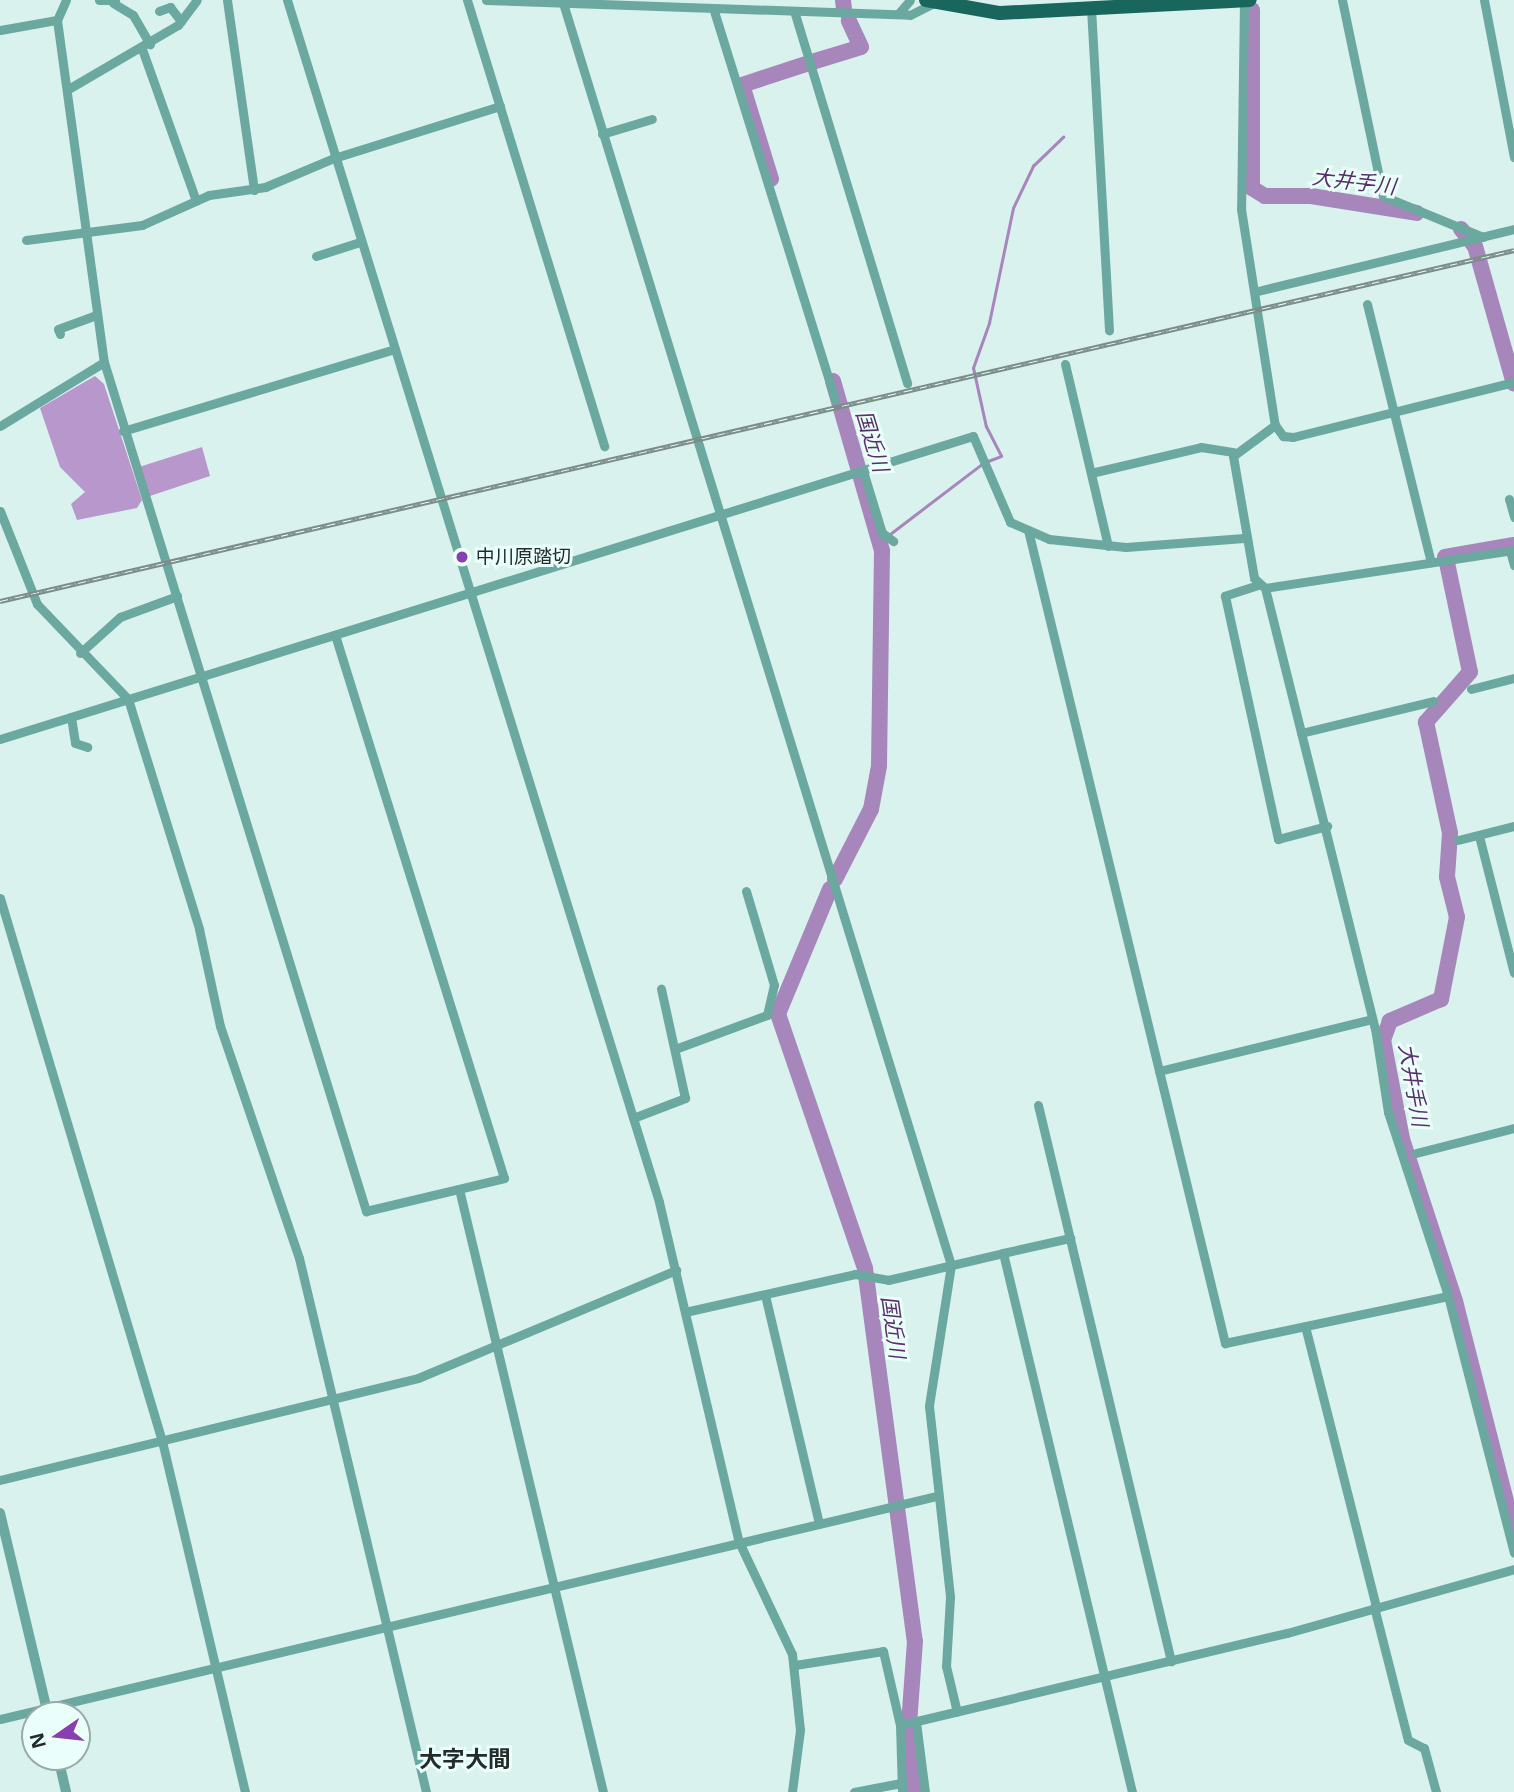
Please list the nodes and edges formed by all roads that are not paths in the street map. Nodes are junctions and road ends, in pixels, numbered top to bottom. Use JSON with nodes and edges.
{"nodes":[{"id":1,"x":66,"y":0,"type":"edge"},
{"id":2,"x":99,"y":0,"type":"edge"},
{"id":3,"x":227,"y":0,"type":"edge"},
{"id":4,"x":287,"y":0,"type":"edge"},
{"id":5,"x":467,"y":0,"type":"edge"},
{"id":6,"x":486,"y":0,"type":"edge"},
{"id":7,"x":910,"y":0,"type":"edge"},
{"id":8,"x":1342,"y":0,"type":"edge"},
{"id":9,"x":1485,"y":0,"type":"edge"},
{"id":10,"x":114,"y":1,"type":"edge"},
{"id":11,"x":195,"y":1,"type":"edge"},
{"id":12,"x":517,"y":1,"type":"edge"},
{"id":13,"x":934,"y":1,"type":"edge"},
{"id":14,"x":1224,"y":1,"type":"edge"},
{"id":15,"x":1247,"y":1,"type":"edge"},
{"id":16,"x":562,"y":3,"type":"junction"},
{"id":17,"x":1141,"y":3,"type":"edge"},
{"id":18,"x":674,"y":4,"type":"edge"},
{"id":19,"x":1091,"y":8,"type":"junction"},
{"id":20,"x":159,"y":11,"type":"dead end"},
{"id":21,"x":714,"y":11,"type":"junction"},
{"id":22,"x":795,"y":14,"type":"junction"},
{"id":23,"x":898,"y":14,"type":"junction"},
{"id":24,"x":57,"y":20,"type":"junction"},
{"id":25,"x":181,"y":22,"type":"junction"},
{"id":26,"x":0,"y":30,"type":"edge"},
{"id":27,"x":146,"y":47,"type":"junction"},
{"id":28,"x":70,"y":88,"type":"junction"},
{"id":29,"x":499,"y":106,"type":"junction"},
{"id":30,"x":652,"y":119,"type":"dead end"},
{"id":31,"x":602,"y":134,"type":"junction"},
{"id":32,"x":1514,"y":156,"type":"edge"},
{"id":33,"x":334,"y":158,"type":"junction"},
{"id":34,"x":254,"y":190,"type":"junction"},
{"id":35,"x":196,"y":201,"type":"junction"},
{"id":36,"x":86,"y":229,"type":"junction"},
{"id":37,"x":1514,"y":229,"type":"edge"},
{"id":38,"x":1477,"y":239,"type":"junction"},
{"id":39,"x":26,"y":240,"type":"dead end"},
{"id":40,"x":360,"y":242,"type":"junction"},
{"id":41,"x":316,"y":256,"type":"dead end"},
{"id":42,"x":1258,"y":291,"type":"junction"},
{"id":43,"x":1367,"y":304,"type":"dead end"},
{"id":44,"x":96,"y":315,"type":"junction"},
{"id":45,"x":1109,"y":330,"type":"dead end"},
{"id":46,"x":60,"y":334,"type":"dead end"},
{"id":47,"x":394,"y":349,"type":"junction"},
{"id":48,"x":104,"y":362,"type":"junction"},
{"id":49,"x":1065,"y":364,"type":"dead end"},
{"id":50,"x":1514,"y":382,"type":"edge"},
{"id":51,"x":908,"y":383,"type":"dead end"},
{"id":52,"x":835,"y":400,"type":"dead end"},
{"id":53,"x":1394,"y":413,"type":"junction"},
{"id":54,"x":1275,"y":425,"type":"junction"},
{"id":55,"x":0,"y":426,"type":"edge"},
{"id":56,"x":123,"y":432,"type":"junction"},
{"id":57,"x":604,"y":446,"type":"dead end"},
{"id":58,"x":1234,"y":452,"type":"junction"},
{"id":59,"x":863,"y":471,"type":"junction"},
{"id":60,"x":1091,"y":472,"type":"junction"},
{"id":61,"x":1509,"y":499,"type":"dead end"},
{"id":62,"x":0,"y":511,"type":"edge"},
{"id":63,"x":719,"y":514,"type":"junction"},
{"id":64,"x":1514,"y":517,"type":"edge"},
{"id":65,"x":1028,"y":530,"type":"junction"},
{"id":66,"x":1244,"y":538,"type":"junction"},
{"id":67,"x":893,"y":541,"type":"dead end"},
{"id":68,"x":1108,"y":545,"type":"junction"},
{"id":69,"x":1512,"y":551,"type":"edge"},
{"id":70,"x":1431,"y":562,"type":"junction"},
{"id":71,"x":1514,"y":565,"type":"edge"},
{"id":72,"x":1261,"y":587,"type":"junction"},
{"id":73,"x":471,"y":592,"type":"junction"},
{"id":74,"x":177,"y":596,"type":"junction"},
{"id":75,"x":335,"y":635,"type":"junction"},
{"id":76,"x":80,"y":653,"type":"junction"},
{"id":77,"x":199,"y":677,"type":"junction"},
{"id":78,"x":1514,"y":678,"type":"edge"},
{"id":79,"x":1471,"y":689,"type":"dead end"},
{"id":80,"x":128,"y":699,"type":"junction"},
{"id":81,"x":1433,"y":701,"type":"dead end"},
{"id":82,"x":71,"y":717,"type":"junction"},
{"id":83,"x":1301,"y":733,"type":"junction"},
{"id":84,"x":0,"y":739,"type":"edge"},
{"id":85,"x":87,"y":747,"type":"dead end"},
{"id":86,"x":1326,"y":826,"type":"junction"},
{"id":87,"x":1514,"y":826,"type":"edge"},
{"id":88,"x":1479,"y":836,"type":"junction"},
{"id":89,"x":1458,"y":840,"type":"dead end"},
{"id":90,"x":746,"y":891,"type":"dead end"},
{"id":91,"x":0,"y":898,"type":"edge"},
{"id":92,"x":1514,"y":973,"type":"edge"},
{"id":93,"x":661,"y":989,"type":"dead end"},
{"id":94,"x":1372,"y":1019,"type":"junction"},
{"id":95,"x":675,"y":1049,"type":"junction"},
{"id":96,"x":1159,"y":1071,"type":"junction"},
{"id":97,"x":1038,"y":1105,"type":"dead end"},
{"id":98,"x":633,"y":1118,"type":"junction"},
{"id":99,"x":1514,"y":1128,"type":"edge"},
{"id":100,"x":1416,"y":1153,"type":"dead end"},
{"id":101,"x":459,"y":1189,"type":"junction"},
{"id":102,"x":1070,"y":1238,"type":"junction"},
{"id":103,"x":1003,"y":1253,"type":"junction"},
{"id":104,"x":951,"y":1265,"type":"junction"},
{"id":105,"x":676,"y":1270,"type":"junction"},
{"id":106,"x":765,"y":1294,"type":"junction"},
{"id":107,"x":1448,"y":1296,"type":"junction"},
{"id":108,"x":685,"y":1312,"type":"junction"},
{"id":109,"x":1305,"y":1326,"type":"junction"},
{"id":110,"x":497,"y":1345,"type":"junction"},
{"id":111,"x":334,"y":1399,"type":"junction"},
{"id":112,"x":162,"y":1441,"type":"junction"},
{"id":113,"x":0,"y":1480,"type":"edge"},
{"id":114,"x":937,"y":1496,"type":"junction"},
{"id":115,"x":0,"y":1513,"type":"edge"},
{"id":116,"x":819,"y":1524,"type":"junction"},
{"id":117,"x":739,"y":1542,"type":"junction"},
{"id":118,"x":1514,"y":1553,"type":"edge"},
{"id":119,"x":1514,"y":1569,"type":"edge"},
{"id":120,"x":555,"y":1587,"type":"junction"},
{"id":121,"x":1375,"y":1607,"type":"junction"},
{"id":122,"x":388,"y":1626,"type":"junction"},
{"id":123,"x":1171,"y":1661,"type":"junction"},
{"id":124,"x":795,"y":1665,"type":"junction"},
{"id":125,"x":216,"y":1667,"type":"junction"},
{"id":126,"x":1104,"y":1677,"type":"junction"},
{"id":127,"x":45,"y":1701,"type":"edge"},
{"id":128,"x":85,"y":1701,"type":"edge"},
{"id":129,"x":957,"y":1712,"type":"junction"},
{"id":130,"x":21,"y":1715,"type":"edge"},
{"id":131,"x":0,"y":1719,"type":"edge"},
{"id":132,"x":908,"y":1723,"type":"junction"},
{"id":133,"x":61,"y":1771,"type":"edge"},
{"id":134,"x":902,"y":1787,"type":"edge"},
{"id":135,"x":66,"y":1792,"type":"edge"},
{"id":136,"x":245,"y":1792,"type":"edge"},
{"id":137,"x":426,"y":1792,"type":"edge"},
{"id":138,"x":603,"y":1792,"type":"edge"},
{"id":139,"x":792,"y":1792,"type":"edge"},
{"id":140,"x":854,"y":1792,"type":"edge"},
{"id":141,"x":925,"y":1792,"type":"edge"},
{"id":142,"x":1132,"y":1792,"type":"edge"},
{"id":143,"x":1436,"y":1792,"type":"edge"}],
"edges":[{"from":1,"to":24,"type":"street"},
{"from":2,"to":10,"type":"street"},
{"from":3,"to":34,"type":"street"},
{"from":4,"to":33,"type":"street"},
{"from":5,"to":29,"type":"street"},
{"from":6,"to":12,"type":"street"},
{"from":7,"to":23,"type":"street"},
{"from":8,"to":38,"type":"street"},
{"from":9,"to":32,"type":"street"},
{"from":10,"to":27,"type":"street"},
{"from":11,"to":25,"type":"street"},
{"from":12,"to":16,"type":"street"},
{"from":13,"to":19,"type":"main road"},
{"from":13,"to":23,"type":"street"},
{"from":14,"to":15,"type":"main road"},
{"from":14,"to":17,"type":"main road"},
{"from":15,"to":42,"type":"street"},
{"from":16,"to":18,"type":"street"},
{"from":16,"to":31,"type":"street"},
{"from":17,"to":19,"type":"main road"},
{"from":18,"to":21,"type":"street"},
{"from":19,"to":45,"type":"street"},
{"from":20,"to":25,"type":"street"},
{"from":21,"to":22,"type":"street"},
{"from":21,"to":52,"type":"street"},
{"from":22,"to":23,"type":"street"},
{"from":22,"to":51,"type":"street"},
{"from":24,"to":26,"type":"street"},
{"from":24,"to":28,"type":"street"},
{"from":25,"to":27,"type":"street"},
{"from":27,"to":28,"type":"street"},
{"from":27,"to":35,"type":"street"},
{"from":28,"to":36,"type":"street"},
{"from":29,"to":33,"type":"street"},
{"from":29,"to":57,"type":"street"},
{"from":30,"to":31,"type":"street"},
{"from":31,"to":63,"type":"street"},
{"from":33,"to":34,"type":"street"},
{"from":33,"to":40,"type":"street"},
{"from":34,"to":35,"type":"street"},
{"from":35,"to":36,"type":"street"},
{"from":36,"to":39,"type":"street"},
{"from":36,"to":44,"type":"street"},
{"from":37,"to":38,"type":"street"},
{"from":38,"to":42,"type":"street"},
{"from":40,"to":41,"type":"street"},
{"from":40,"to":47,"type":"street"},
{"from":42,"to":54,"type":"street"},
{"from":43,"to":53,"type":"street"},
{"from":44,"to":46,"type":"street"},
{"from":44,"to":48,"type":"street"},
{"from":47,"to":56,"type":"street"},
{"from":47,"to":73,"type":"street"},
{"from":48,"to":55,"type":"street"},
{"from":48,"to":56,"type":"street"},
{"from":49,"to":60,"type":"street"},
{"from":50,"to":53,"type":"street"},
{"from":53,"to":54,"type":"street"},
{"from":53,"to":70,"type":"street"},
{"from":54,"to":58,"type":"street"},
{"from":56,"to":74,"type":"street"},
{"from":58,"to":60,"type":"street"},
{"from":58,"to":66,"type":"street"},
{"from":59,"to":63,"type":"street"},
{"from":59,"to":65,"type":"street"},
{"from":59,"to":67,"type":"street"},
{"from":60,"to":68,"type":"street"},
{"from":61,"to":64,"type":"street"},
{"from":62,"to":76,"type":"street"},
{"from":63,"to":73,"type":"street"},
{"from":63,"to":104,"type":"street"},
{"from":65,"to":68,"type":"street"},
{"from":65,"to":96,"type":"street"},
{"from":66,"to":68,"type":"street"},
{"from":66,"to":72,"type":"street"},
{"from":69,"to":70,"type":"street"},
{"from":69,"to":71,"type":"street"},
{"from":70,"to":72,"type":"street"},
{"from":72,"to":83,"type":"street"},
{"from":72,"to":86,"type":"street"},
{"from":73,"to":75,"type":"street"},
{"from":73,"to":98,"type":"street"},
{"from":74,"to":76,"type":"street"},
{"from":74,"to":77,"type":"street"},
{"from":75,"to":77,"type":"street"},
{"from":75,"to":101,"type":"street"},
{"from":76,"to":80,"type":"street"},
{"from":77,"to":80,"type":"street"},
{"from":77,"to":101,"type":"street"},
{"from":78,"to":79,"type":"street"},
{"from":80,"to":82,"type":"street"},
{"from":80,"to":111,"type":"street"},
{"from":81,"to":83,"type":"street"},
{"from":82,"to":84,"type":"street"},
{"from":82,"to":85,"type":"street"},
{"from":83,"to":86,"type":"street"},
{"from":86,"to":94,"type":"street"},
{"from":87,"to":88,"type":"street"},
{"from":88,"to":89,"type":"street"},
{"from":88,"to":92,"type":"street"},
{"from":90,"to":95,"type":"street"},
{"from":91,"to":112,"type":"street"},
{"from":93,"to":95,"type":"street"},
{"from":94,"to":96,"type":"street"},
{"from":94,"to":107,"type":"street"},
{"from":95,"to":98,"type":"street"},
{"from":96,"to":109,"type":"street"},
{"from":97,"to":102,"type":"street"},
{"from":98,"to":105,"type":"street"},
{"from":99,"to":100,"type":"street"},
{"from":101,"to":110,"type":"street"},
{"from":102,"to":103,"type":"street"},
{"from":102,"to":123,"type":"street"},
{"from":103,"to":104,"type":"street"},
{"from":103,"to":126,"type":"street"},
{"from":104,"to":106,"type":"street"},
{"from":104,"to":114,"type":"street"},
{"from":105,"to":108,"type":"street"},
{"from":105,"to":110,"type":"street"},
{"from":106,"to":108,"type":"street"},
{"from":106,"to":116,"type":"street"},
{"from":107,"to":109,"type":"street"},
{"from":107,"to":118,"type":"street"},
{"from":108,"to":117,"type":"street"},
{"from":109,"to":121,"type":"street"},
{"from":110,"to":111,"type":"street"},
{"from":110,"to":120,"type":"street"},
{"from":111,"to":112,"type":"street"},
{"from":111,"to":122,"type":"street"},
{"from":112,"to":113,"type":"street"},
{"from":112,"to":125,"type":"street"},
{"from":114,"to":116,"type":"street"},
{"from":114,"to":129,"type":"street"},
{"from":115,"to":127,"type":"street"},
{"from":116,"to":117,"type":"street"},
{"from":117,"to":120,"type":"street"},
{"from":117,"to":124,"type":"street"},
{"from":119,"to":121,"type":"street"},
{"from":120,"to":122,"type":"street"},
{"from":120,"to":138,"type":"street"},
{"from":121,"to":123,"type":"street"},
{"from":121,"to":143,"type":"street"},
{"from":122,"to":125,"type":"street"},
{"from":122,"to":137,"type":"street"},
{"from":123,"to":126,"type":"street"},
{"from":124,"to":132,"type":"street"},
{"from":124,"to":139,"type":"street"},
{"from":125,"to":128,"type":"street"},
{"from":125,"to":136,"type":"street"},
{"from":126,"to":129,"type":"street"},
{"from":126,"to":142,"type":"street"},
{"from":129,"to":132,"type":"street"},
{"from":130,"to":131,"type":"street"},
{"from":132,"to":134,"type":"street"},
{"from":132,"to":141,"type":"street"},
{"from":133,"to":135,"type":"street"},
{"from":134,"to":140,"type":"street"}]}
